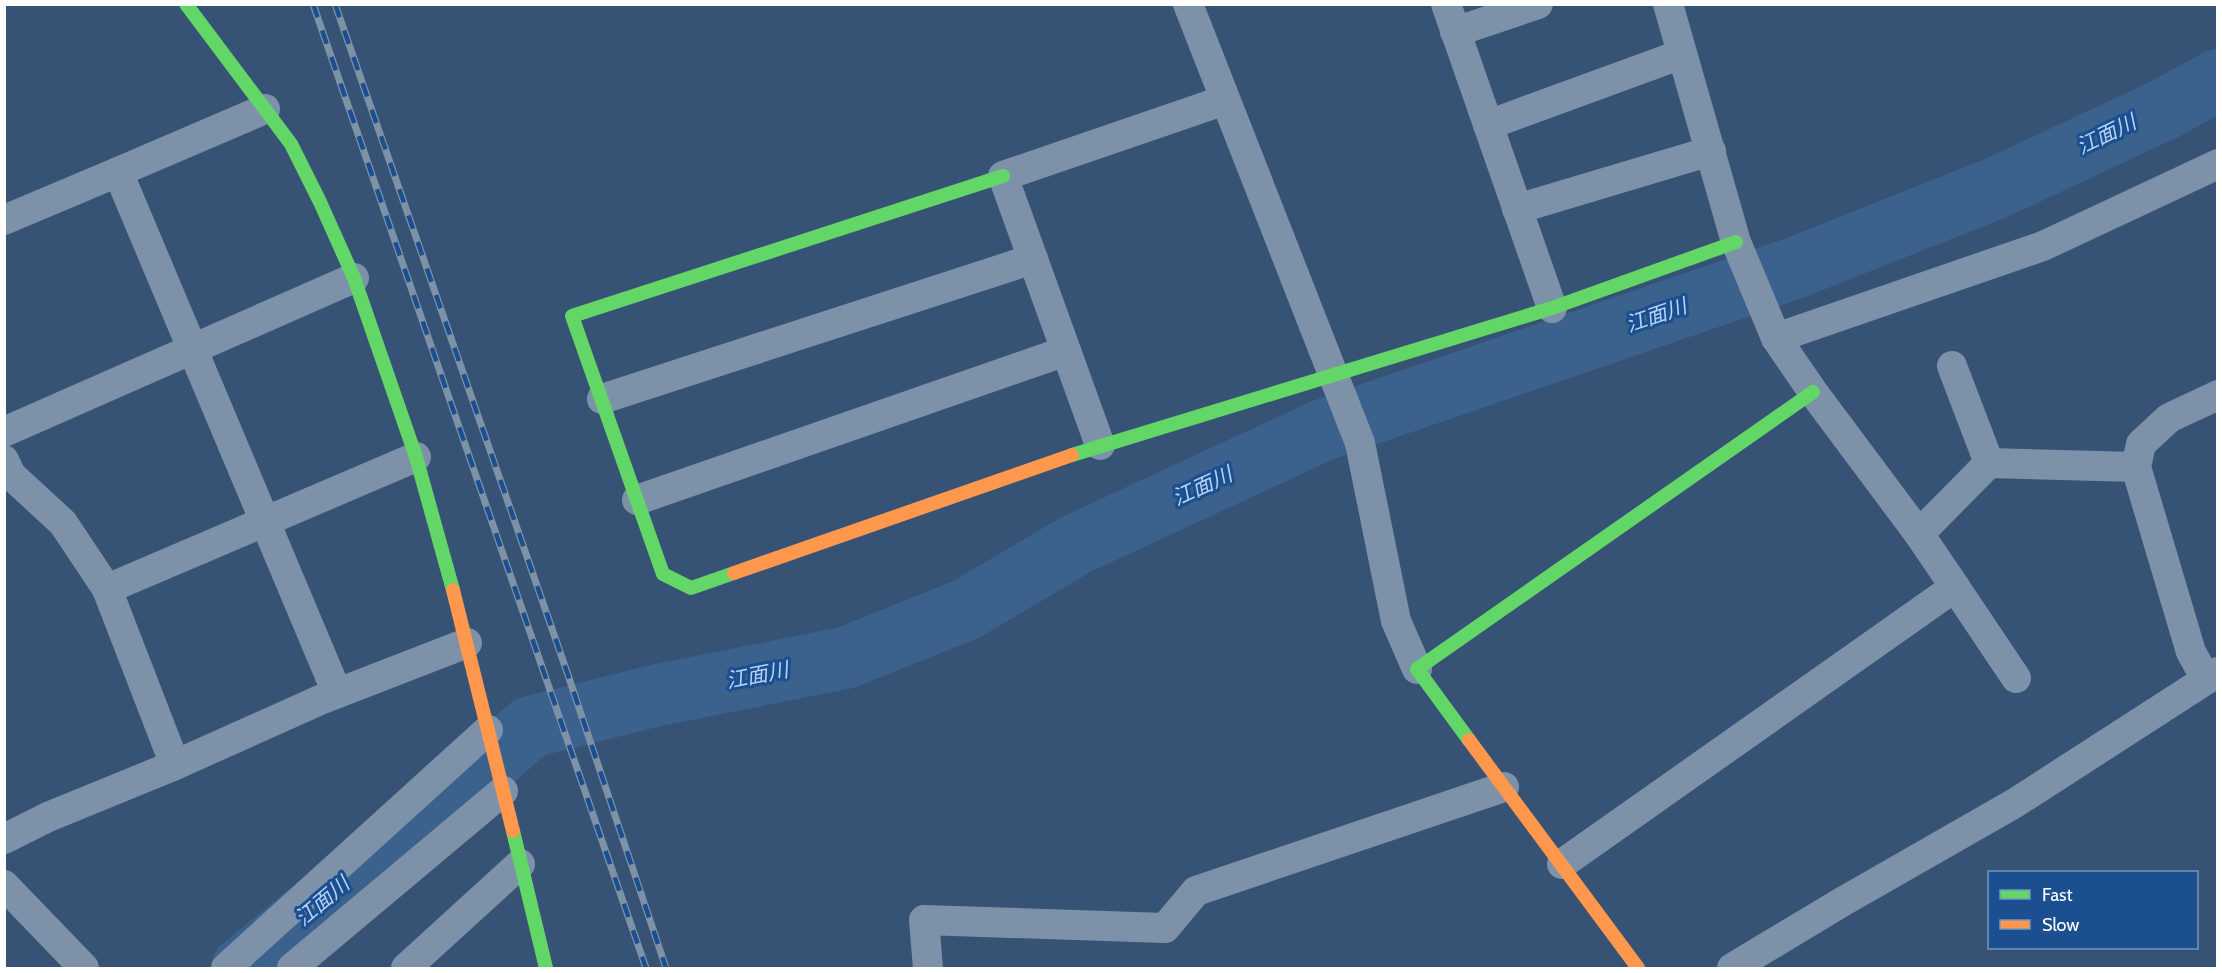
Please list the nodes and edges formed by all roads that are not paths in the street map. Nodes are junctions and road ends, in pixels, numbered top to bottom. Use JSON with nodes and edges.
{"nodes":[{"id":1,"x":186,"y":4,"type":"edge"},
{"id":2,"x":1188,"y":4,"type":"edge"},
{"id":3,"x":1539,"y":4,"type":"edge"},
{"id":4,"x":1668,"y":4,"type":"edge"},
{"id":5,"x":1451,"y":18,"type":"edge"},
{"id":6,"x":1682,"y":54,"type":"junction"},
{"id":7,"x":1225,"y":100,"type":"junction"},
{"id":8,"x":265,"y":109,"type":"junction"},
{"id":9,"x":1488,"y":125,"type":"junction"},
{"id":10,"x":1711,"y":151,"type":"junction"},
{"id":11,"x":2217,"y":164,"type":"edge"},
{"id":12,"x":118,"y":172,"type":"junction"},
{"id":13,"x":1003,"y":176,"type":"junction"},
{"id":14,"x":1517,"y":209,"type":"junction"},
{"id":15,"x":4,"y":220,"type":"edge"},
{"id":16,"x":1740,"y":254,"type":"junction"},
{"id":17,"x":1033,"y":259,"type":"junction"},
{"id":18,"x":354,"y":278,"type":"junction"},
{"id":19,"x":1552,"y":308,"type":"junction"},
{"id":20,"x":1776,"y":338,"type":"junction"},
{"id":21,"x":192,"y":349,"type":"junction"},
{"id":22,"x":1066,"y":351,"type":"junction"},
{"id":23,"x":1952,"y":366,"type":"dead end"},
{"id":24,"x":1337,"y":390,"type":"junction"},
{"id":25,"x":1813,"y":392,"type":"junction"},
{"id":26,"x":2217,"y":395,"type":"edge"},
{"id":27,"x":602,"y":399,"type":"junction"},
{"id":28,"x":4,"y":432,"type":"edge"},
{"id":29,"x":1100,"y":445,"type":"junction"},
{"id":30,"x":416,"y":457,"type":"junction"},
{"id":31,"x":4,"y":460,"type":"edge"},
{"id":32,"x":1989,"y":463,"type":"junction"},
{"id":33,"x":2136,"y":468,"type":"junction"},
{"id":34,"x":637,"y":500,"type":"junction"},
{"id":35,"x":264,"y":521,"type":"junction"},
{"id":36,"x":1919,"y":534,"type":"junction"},
{"id":37,"x":1955,"y":587,"type":"junction"},
{"id":38,"x":107,"y":589,"type":"junction"},
{"id":39,"x":467,"y":643,"type":"junction"},
{"id":40,"x":1417,"y":669,"type":"junction"},
{"id":41,"x":2212,"y":676,"type":"edge"},
{"id":42,"x":2016,"y":678,"type":"dead end"},
{"id":43,"x":338,"y":693,"type":"junction"},
{"id":44,"x":488,"y":730,"type":"junction"},
{"id":45,"x":175,"y":765,"type":"junction"},
{"id":46,"x":1504,"y":787,"type":"junction"},
{"id":47,"x":503,"y":791,"type":"junction"},
{"id":48,"x":4,"y":839,"type":"edge"},
{"id":49,"x":520,"y":864,"type":"junction"},
{"id":50,"x":1562,"y":864,"type":"junction"},
{"id":51,"x":4,"y":885,"type":"edge"},
{"id":52,"x":542,"y":966,"type":"edge"},
{"id":53,"x":84,"y":969,"type":"edge"},
{"id":54,"x":226,"y":969,"type":"edge"},
{"id":55,"x":292,"y":969,"type":"edge"},
{"id":56,"x":406,"y":969,"type":"edge"},
{"id":57,"x":928,"y":969,"type":"edge"},
{"id":58,"x":1638,"y":969,"type":"edge"},
{"id":59,"x":1732,"y":969,"type":"edge"}],
"edges":[{"from":1,"to":8,"type":"street"},
{"from":2,"to":7,"type":"street"},
{"from":3,"to":5,"type":"street"},
{"from":4,"to":6,"type":"street"},
{"from":5,"to":9,"type":"street"},
{"from":6,"to":9,"type":"street"},
{"from":6,"to":10,"type":"street"},
{"from":7,"to":13,"type":"street"},
{"from":7,"to":24,"type":"street"},
{"from":8,"to":12,"type":"street"},
{"from":8,"to":18,"type":"street"},
{"from":9,"to":14,"type":"street"},
{"from":10,"to":14,"type":"street"},
{"from":10,"to":16,"type":"street"},
{"from":11,"to":20,"type":"street"},
{"from":12,"to":15,"type":"street"},
{"from":12,"to":21,"type":"street"},
{"from":13,"to":17,"type":"street"},
{"from":13,"to":27,"type":"street"},
{"from":14,"to":19,"type":"street"},
{"from":16,"to":19,"type":"street"},
{"from":16,"to":20,"type":"street"},
{"from":17,"to":22,"type":"street"},
{"from":17,"to":27,"type":"street"},
{"from":18,"to":21,"type":"street"},
{"from":18,"to":30,"type":"street"},
{"from":19,"to":24,"type":"street"},
{"from":20,"to":25,"type":"street"},
{"from":21,"to":28,"type":"street"},
{"from":21,"to":35,"type":"street"},
{"from":22,"to":29,"type":"street"},
{"from":22,"to":34,"type":"street"},
{"from":23,"to":32,"type":"street"},
{"from":24,"to":29,"type":"street"},
{"from":24,"to":40,"type":"street"},
{"from":25,"to":36,"type":"street"},
{"from":25,"to":40,"type":"street"},
{"from":26,"to":33,"type":"street"},
{"from":27,"to":34,"type":"street"},
{"from":29,"to":34,"type":"street"},
{"from":30,"to":35,"type":"street"},
{"from":30,"to":39,"type":"street"},
{"from":31,"to":38,"type":"street"},
{"from":32,"to":33,"type":"street"},
{"from":32,"to":36,"type":"street"},
{"from":33,"to":41,"type":"street"},
{"from":35,"to":38,"type":"street"},
{"from":35,"to":43,"type":"street"},
{"from":36,"to":37,"type":"street"},
{"from":37,"to":42,"type":"street"},
{"from":37,"to":50,"type":"street"},
{"from":38,"to":45,"type":"street"},
{"from":39,"to":43,"type":"street"},
{"from":39,"to":44,"type":"street"},
{"from":40,"to":46,"type":"street"},
{"from":41,"to":59,"type":"street"},
{"from":43,"to":45,"type":"street"},
{"from":44,"to":47,"type":"street"},
{"from":44,"to":54,"type":"street"},
{"from":45,"to":48,"type":"street"},
{"from":46,"to":50,"type":"street"},
{"from":46,"to":57,"type":"street"},
{"from":47,"to":49,"type":"street"},
{"from":47,"to":55,"type":"street"},
{"from":49,"to":52,"type":"street"},
{"from":49,"to":56,"type":"street"},
{"from":50,"to":58,"type":"street"},
{"from":51,"to":53,"type":"street"}]}
